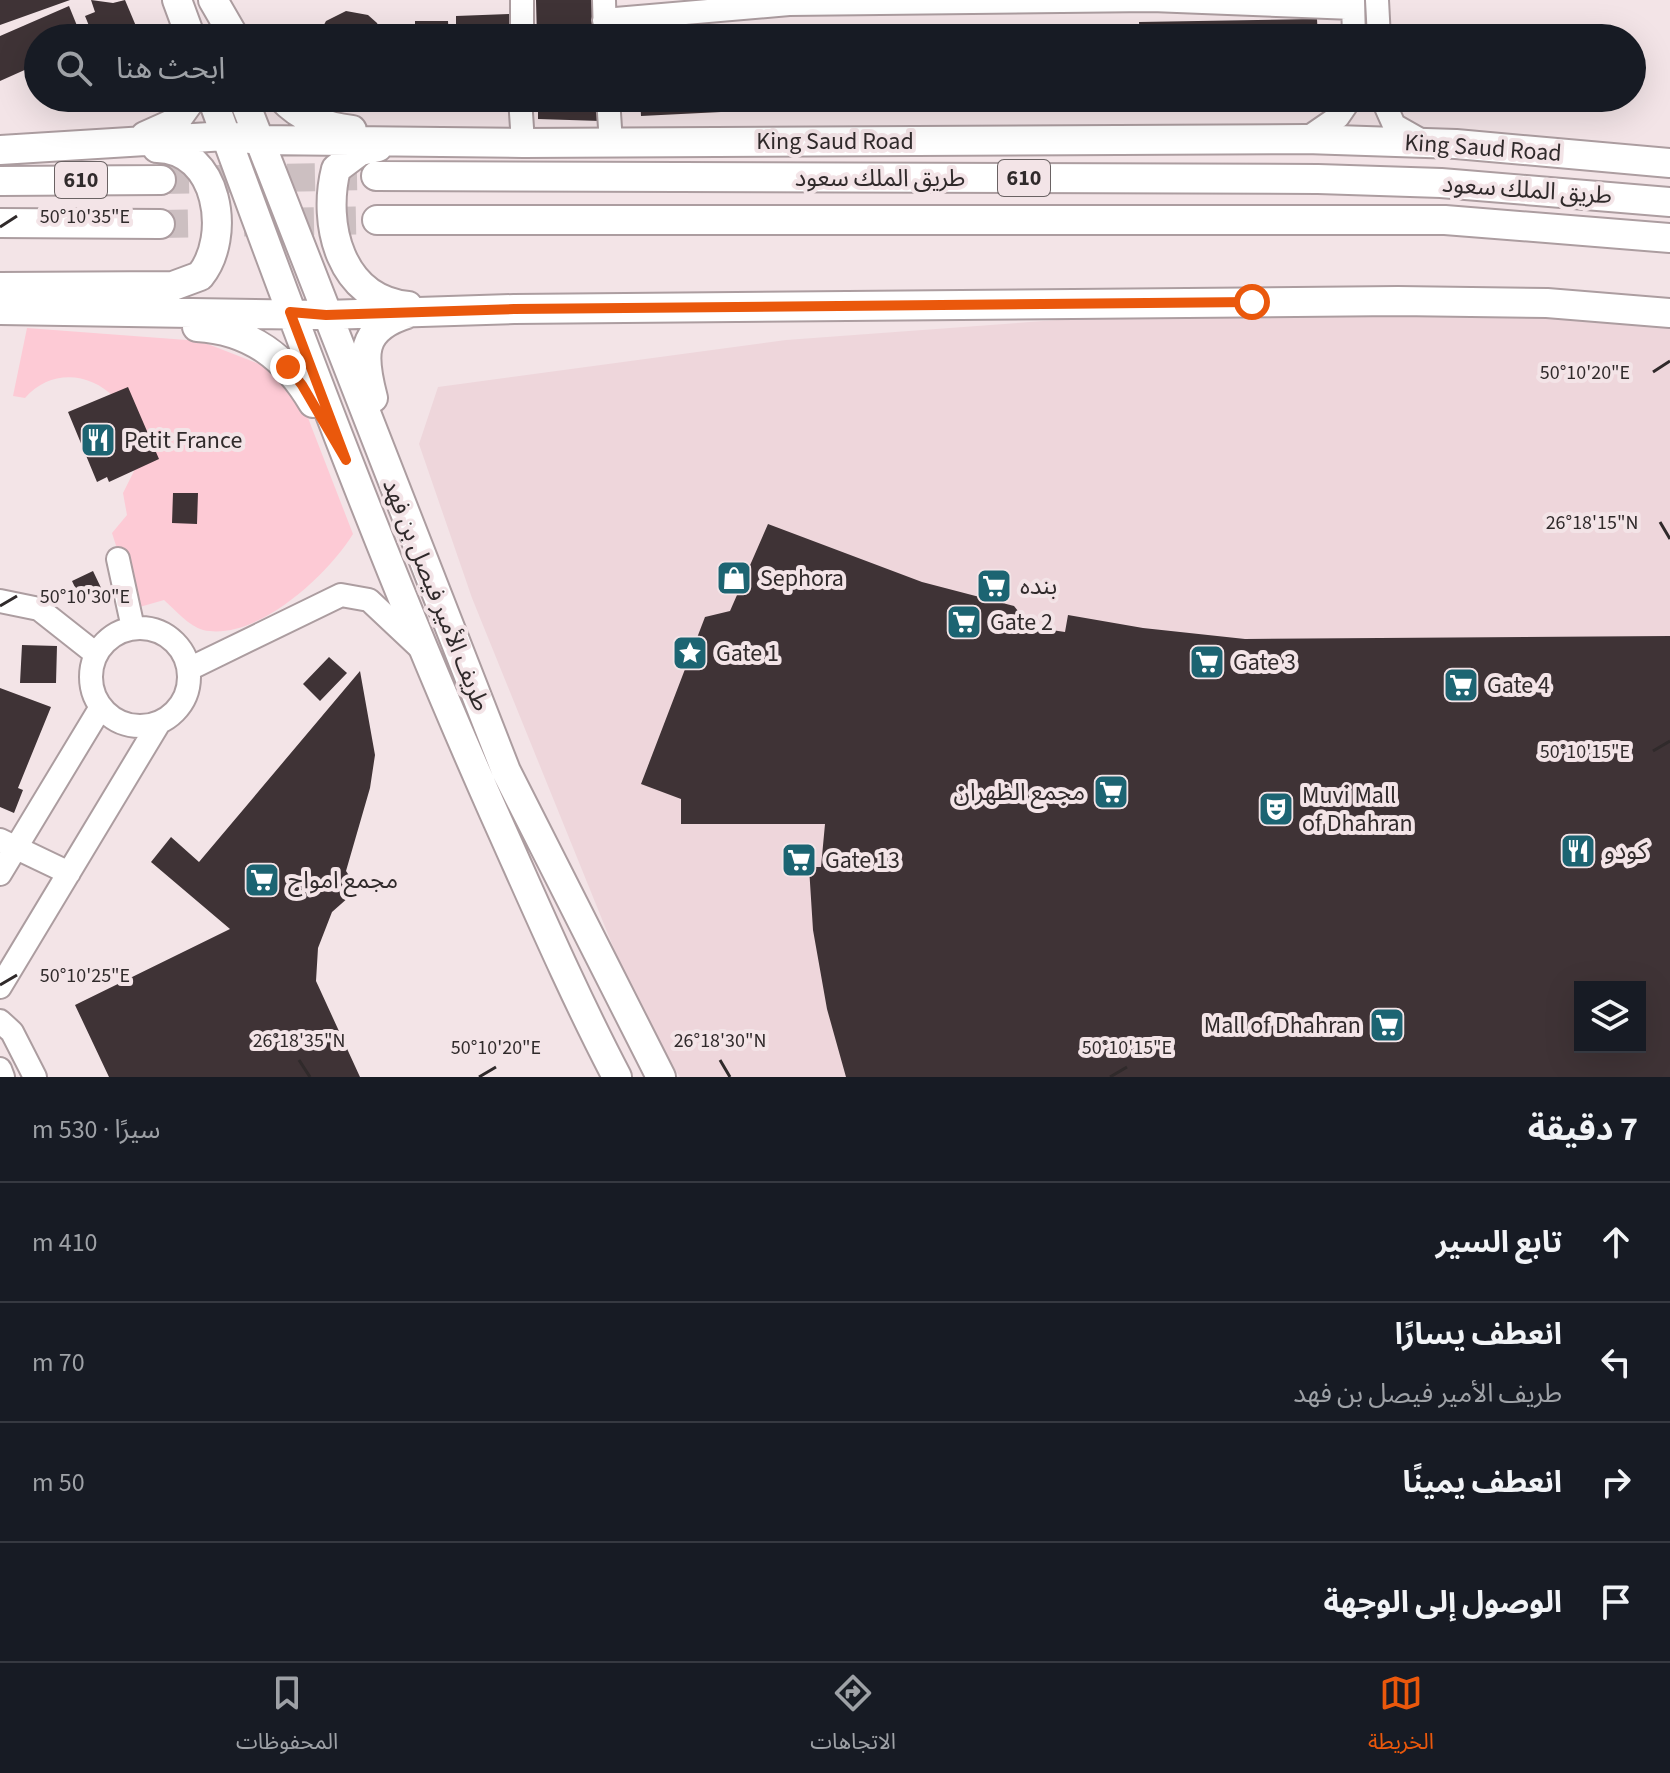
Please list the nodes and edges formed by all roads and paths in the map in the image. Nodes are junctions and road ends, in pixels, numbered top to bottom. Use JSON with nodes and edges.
{"nodes":[{"id":1,"x":206,"y":0,"type":"edge"},
{"id":2,"x":213,"y":0,"type":"edge"},
{"id":3,"x":522,"y":0,"type":"edge"},
{"id":4,"x":1152,"y":0,"type":"edge"},
{"id":5,"x":1377,"y":0,"type":"edge"},
{"id":6,"x":789,"y":2,"type":"edge"},
{"id":7,"x":1353,"y":4,"type":"edge"},
{"id":8,"x":604,"y":19,"type":"edge"},
{"id":9,"x":215,"y":24,"type":"edge"},
{"id":10,"x":227,"y":24,"type":"edge"},
{"id":11,"x":522,"y":24,"type":"edge"},
{"id":12,"x":1354,"y":24,"type":"edge"},
{"id":13,"x":1378,"y":24,"type":"edge"},
{"id":14,"x":182,"y":112,"type":"edge"},
{"id":15,"x":217,"y":112,"type":"edge"},
{"id":16,"x":248,"y":112,"type":"edge"},
{"id":17,"x":297,"y":112,"type":"edge"},
{"id":18,"x":521,"y":112,"type":"edge"},
{"id":19,"x":609,"y":112,"type":"edge"},
{"id":20,"x":1341,"y":112,"type":"edge"},
{"id":21,"x":1388,"y":112,"type":"edge"},
{"id":22,"x":226,"y":136,"type":"junction"},
{"id":23,"x":1306,"y":139,"type":"junction"},
{"id":24,"x":259,"y":140,"type":"junction"},
{"id":25,"x":395,"y":143,"type":"junction"},
{"id":26,"x":444,"y":143,"type":"junction"},
{"id":27,"x":523,"y":143,"type":"junction"},
{"id":28,"x":611,"y":143,"type":"junction"},
{"id":29,"x":1429,"y":143,"type":"junction"},
{"id":30,"x":124,"y":144,"type":"junction"},
{"id":31,"x":90,"y":147,"type":"junction"},
{"id":32,"x":0,"y":150,"type":"edge"},
{"id":33,"x":1670,"y":163,"type":"edge"},
{"id":34,"x":376,"y":176,"type":"tunnel mouth"},
{"id":35,"x":161,"y":180,"type":"tunnel mouth"},
{"id":36,"x":0,"y":181,"type":"edge"},
{"id":37,"x":1670,"y":202,"type":"edge"},
{"id":38,"x":377,"y":220,"type":"tunnel mouth"},
{"id":39,"x":0,"y":223,"type":"edge"},
{"id":40,"x":160,"y":224,"type":"tunnel mouth"},
{"id":41,"x":1670,"y":238,"type":"edge"},
{"id":42,"x":0,"y":287,"type":"edge"},
{"id":43,"x":0,"y":310,"type":"edge"},
{"id":44,"x":450,"y":310,"type":"junction"},
{"id":45,"x":416,"y":311,"type":"junction"},
{"id":46,"x":290,"y":312,"type":"junction"},
{"id":47,"x":1670,"y":313,"type":"edge"},
{"id":48,"x":326,"y":315,"type":"junction"},
{"id":49,"x":0,"y":324,"type":"edge"},
{"id":50,"x":346,"y":460,"type":"junction"},
{"id":51,"x":404,"y":514,"type":"junction"},
{"id":52,"x":118,"y":559,"type":"dead end"},
{"id":53,"x":0,"y":601,"type":"edge"},
{"id":54,"x":133,"y":628,"type":"junction"},
{"id":55,"x":422,"y":650,"type":"junction"},
{"id":56,"x":96,"y":654,"type":"junction"},
{"id":57,"x":189,"y":669,"type":"junction"},
{"id":58,"x":101,"y":707,"type":"junction"},
{"id":59,"x":159,"y":723,"type":"junction"},
{"id":60,"x":8,"y":843,"type":"edge"},
{"id":61,"x":69,"y":873,"type":"junction"},
{"id":62,"x":0,"y":874,"type":"edge"},
{"id":63,"x":0,"y":987,"type":"edge"},
{"id":64,"x":0,"y":1021,"type":"edge"},
{"id":65,"x":0,"y":1069,"type":"edge"},
{"id":66,"x":3,"y":1077,"type":"edge"},
{"id":67,"x":35,"y":1077,"type":"edge"},
{"id":68,"x":617,"y":1077,"type":"edge"},
{"id":69,"x":661,"y":1077,"type":"edge"}],
"edges":[{"from":1,"to":9,"type":"main road"},
{"from":2,"to":10,"type":"main road"},
{"from":3,"to":11,"type":"street"},
{"from":4,"to":6,"type":"street"},
{"from":4,"to":7,"type":"street"},
{"from":5,"to":13,"type":"street"},
{"from":6,"to":8,"type":"street"},
{"from":7,"to":12,"type":"street"},
{"from":14,"to":30,"type":"main road"},
{"from":15,"to":22,"type":"main road","name":"طريف الأمير فيصل بن فهد"},
{"from":16,"to":24,"type":"main road","name":"طريف الأمير فيصل بن فهد"},
{"from":17,"to":26,"type":"main road"},
{"from":18,"to":27,"type":"street"},
{"from":19,"to":28,"type":"street"},
{"from":20,"to":23,"type":"street"},
{"from":21,"to":29,"type":"street"},
{"from":22,"to":24,"type":"main road","name":"King Saud Road"},
{"from":22,"to":30,"type":"main road","name":"King Saud Road"},
{"from":22,"to":46,"type":"main road","name":"طريف الأمير فيصل بن فهد"},
{"from":23,"to":28,"type":"main road","name":"King Saud Road"},
{"from":23,"to":29,"type":"main road","name":"King Saud Road"},
{"from":24,"to":25,"type":"main road","name":"King Saud Road"},
{"from":24,"to":48,"type":"main road","name":"طريف الأمير فيصل بن فهد"},
{"from":25,"to":26,"type":"main road","name":"King Saud Road"},
{"from":25,"to":44,"type":"main road"},
{"from":26,"to":27,"type":"main road","name":"King Saud Road"},
{"from":27,"to":28,"type":"main road","name":"King Saud Road"},
{"from":29,"to":33,"type":"main road","name":"King Saud Road"},
{"from":30,"to":31,"type":"main road","name":"King Saud Road"},
{"from":31,"to":32,"type":"main road","name":"King Saud Road"},
{"from":31,"to":42,"type":"main road"},
{"from":34,"to":37,"type":"main road","name":"طريق الملك سعود","number":"610"},
{"from":35,"to":36,"type":"main road","number":"610"},
{"from":38,"to":41,"type":"main road","name":"طريق الملك سعود","number":"610"},
{"from":39,"to":40,"type":"main road","number":"610"},
{"from":43,"to":46,"type":"main road"},
{"from":44,"to":45,"type":"main road"},
{"from":44,"to":47,"type":"main road"},
{"from":45,"to":48,"type":"main road"},
{"from":45,"to":51,"type":"main road"},
{"from":46,"to":48,"type":"main road"},
{"from":46,"to":50,"type":"main road","name":"طريف الأمير فيصل بن فهد"},
{"from":48,"to":51,"type":"main road","name":"طريف الأمير فيصل بن فهد"},
{"from":49,"to":50,"type":"main road"},
{"from":50,"to":55,"type":"main road","name":"طريف الأمير فيصل بن فهد"},
{"from":51,"to":69,"type":"main road","name":"طريف الأمير فيصل بن فهد"},
{"from":52,"to":54,"type":"street"},
{"from":53,"to":56,"type":"street"},
{"from":54,"to":56,"type":"street"},
{"from":54,"to":57,"type":"street"},
{"from":55,"to":57,"type":"street"},
{"from":55,"to":68,"type":"main road","name":"طريف الأمير فيصل بن فهد"},
{"from":56,"to":58,"type":"street"},
{"from":57,"to":59,"type":"street"},
{"from":58,"to":59,"type":"street"},
{"from":58,"to":60,"type":"street"},
{"from":59,"to":61,"type":"street"},
{"from":60,"to":61,"type":"street"},
{"from":60,"to":62,"type":"street"},
{"from":61,"to":63,"type":"street"},
{"from":64,"to":67,"type":"street"},
{"from":65,"to":66,"type":"street"}]}
